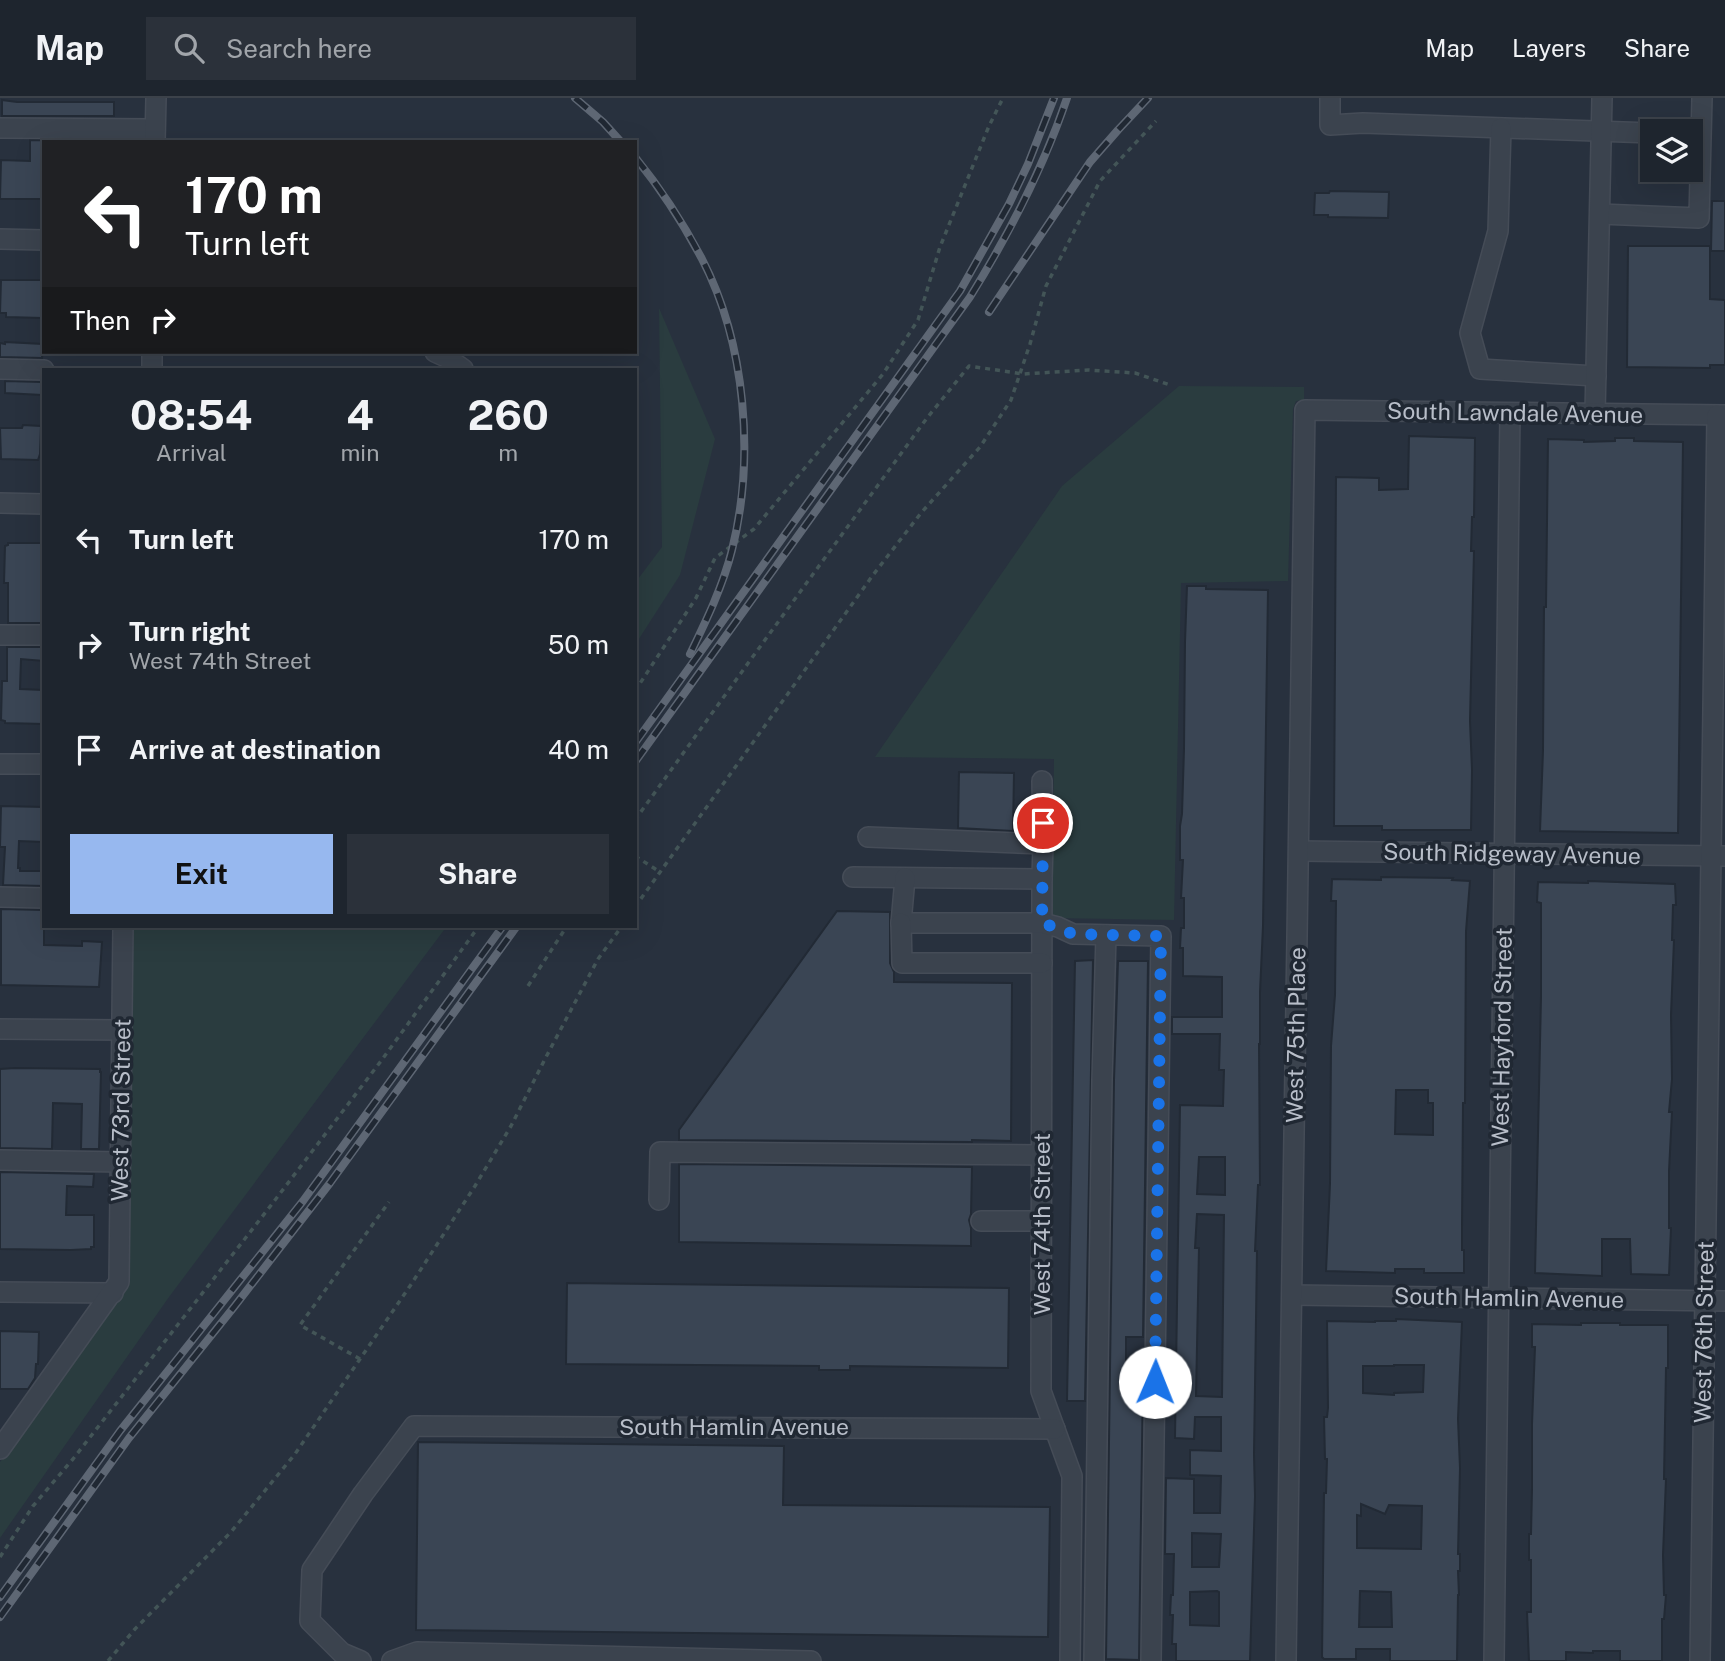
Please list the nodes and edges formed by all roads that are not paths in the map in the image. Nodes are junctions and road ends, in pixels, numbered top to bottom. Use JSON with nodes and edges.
{"nodes":[{"id":1,"x":156,"y":98,"type":"edge"},
{"id":2,"x":1330,"y":98,"type":"edge"},
{"id":3,"x":1602,"y":98,"type":"edge"},
{"id":4,"x":1702,"y":98,"type":"edge"},
{"id":5,"x":1698,"y":119,"type":"edge"},
{"id":6,"x":0,"y":128,"type":"edge"},
{"id":7,"x":1501,"y":128,"type":"junction"},
{"id":8,"x":1602,"y":132,"type":"junction"},
{"id":9,"x":1640,"y":133,"type":"edge"},
{"id":10,"x":155,"y":135,"type":"edge"},
{"id":11,"x":1698,"y":182,"type":"edge"},
{"id":12,"x":1600,"y":214,"type":"junction"},
{"id":13,"x":0,"y":239,"type":"edge"},
{"id":14,"x":42,"y":240,"type":"edge"},
{"id":15,"x":439,"y":354,"type":"edge"},
{"id":16,"x":462,"y":368,"type":"edge"},
{"id":17,"x":0,"y":369,"type":"edge"},
{"id":18,"x":42,"y":370,"type":"edge"},
{"id":19,"x":1596,"y":376,"type":"junction"},
{"id":20,"x":1305,"y":410,"type":"joint"},
{"id":21,"x":1510,"y":413,"type":"junction"},
{"id":22,"x":1595,"y":414,"type":"junction"},
{"id":23,"x":1721,"y":415,"type":"edge"},
{"id":24,"x":0,"y":503,"type":"edge"},
{"id":25,"x":42,"y":504,"type":"edge"},
{"id":26,"x":0,"y":635,"type":"edge"},
{"id":27,"x":42,"y":635,"type":"edge"},
{"id":28,"x":0,"y":764,"type":"edge"},
{"id":29,"x":42,"y":764,"type":"edge"},
{"id":30,"x":1042,"y":781,"type":"dead end"},
{"id":31,"x":868,"y":837,"type":"dead end"},
{"id":32,"x":1043,"y":844,"type":"junction"},
{"id":33,"x":1299,"y":851,"type":"junction"},
{"id":34,"x":1504,"y":854,"type":"junction"},
{"id":35,"x":1718,"y":856,"type":"edge"},
{"id":36,"x":853,"y":877,"type":"dead end"},
{"id":37,"x":905,"y":878,"type":"junction"},
{"id":38,"x":1042,"y":879,"type":"junction"},
{"id":39,"x":0,"y":897,"type":"edge"},
{"id":40,"x":42,"y":898,"type":"edge"},
{"id":41,"x":901,"y":923,"type":"junction"},
{"id":42,"x":1042,"y":923,"type":"junction"},
{"id":43,"x":123,"y":928,"type":"edge"},
{"id":44,"x":1106,"y":935,"type":"junction"},
{"id":45,"x":1042,"y":963,"type":"junction"},
{"id":46,"x":0,"y":1028,"type":"edge"},
{"id":47,"x":122,"y":1030,"type":"junction"},
{"id":48,"x":1042,"y":1155,"type":"junction"},
{"id":49,"x":0,"y":1160,"type":"edge"},
{"id":50,"x":121,"y":1162,"type":"junction"},
{"id":51,"x":659,"y":1200,"type":"dead end"},
{"id":52,"x":981,"y":1221,"type":"dead end"},
{"id":53,"x":1041,"y":1221,"type":"junction"},
{"id":54,"x":0,"y":1292,"type":"edge"},
{"id":55,"x":113,"y":1293,"type":"junction"},
{"id":56,"x":1293,"y":1295,"type":"junction"},
{"id":57,"x":1499,"y":1298,"type":"junction"},
{"id":58,"x":1704,"y":1301,"type":"junction"},
{"id":59,"x":1725,"y":1301,"type":"edge"},
{"id":60,"x":10,"y":1423,"type":"edge"},
{"id":61,"x":1055,"y":1429,"type":"junction"},
{"id":62,"x":0,"y":1450,"type":"edge"},
{"id":63,"x":360,"y":1661,"type":"edge"},
{"id":64,"x":392,"y":1661,"type":"edge"},
{"id":65,"x":811,"y":1661,"type":"edge"},
{"id":66,"x":1070,"y":1661,"type":"edge"},
{"id":67,"x":1094,"y":1661,"type":"edge"},
{"id":68,"x":1151,"y":1661,"type":"edge"},
{"id":69,"x":1286,"y":1661,"type":"edge"},
{"id":70,"x":1494,"y":1661,"type":"edge"},
{"id":71,"x":1700,"y":1661,"type":"edge"}],
"edges":[{"from":1,"to":10,"type":"street"},
{"from":2,"to":7,"type":"street"},
{"from":3,"to":8,"type":"street"},
{"from":4,"to":5,"type":"street"},
{"from":6,"to":10,"type":"street"},
{"from":7,"to":8,"type":"street"},
{"from":7,"to":19,"type":"street"},
{"from":8,"to":9,"type":"street"},
{"from":8,"to":12,"type":"street"},
{"from":11,"to":12,"type":"street"},
{"from":12,"to":19,"type":"street"},
{"from":13,"to":14,"type":"street"},
{"from":15,"to":16,"type":"street"},
{"from":17,"to":18,"type":"street"},
{"from":19,"to":22,"type":"street"},
{"from":20,"to":21,"type":"street","name":"South Lawndale Avenue"},
{"from":20,"to":33,"type":"street","name":"West 75th Place"},
{"from":21,"to":22,"type":"street","name":"South Lawndale Avenue"},
{"from":21,"to":34,"type":"street","name":"West Hayford Street"},
{"from":22,"to":23,"type":"street","name":"South Lawndale Avenue"},
{"from":23,"to":35,"type":"street","name":"West 76th Street"},
{"from":24,"to":25,"type":"street"},
{"from":26,"to":27,"type":"street"},
{"from":28,"to":29,"type":"street"},
{"from":30,"to":32,"type":"street","name":"West 74th Street"},
{"from":31,"to":32,"type":"street"},
{"from":32,"to":38,"type":"street","name":"West 74th Street"},
{"from":33,"to":34,"type":"street","name":"South Ridgeway Avenue"},
{"from":33,"to":56,"type":"street","name":"West 75th Place"},
{"from":34,"to":35,"type":"street","name":"South Ridgeway Avenue"},
{"from":34,"to":57,"type":"street","name":"West Hayford Street"},
{"from":35,"to":58,"type":"street","name":"West 76th Street"},
{"from":36,"to":37,"type":"street"},
{"from":37,"to":38,"type":"street"},
{"from":37,"to":41,"type":"street"},
{"from":38,"to":42,"type":"street","name":"West 74th Street"},
{"from":39,"to":40,"type":"street"},
{"from":41,"to":42,"type":"street"},
{"from":41,"to":45,"type":"street"},
{"from":42,"to":44,"type":"street"},
{"from":42,"to":45,"type":"street","name":"West 74th Street"},
{"from":43,"to":47,"type":"street","name":"West 73rd Street"},
{"from":44,"to":67,"type":"street"},
{"from":44,"to":68,"type":"street"},
{"from":45,"to":48,"type":"street","name":"West 74th Street"},
{"from":46,"to":47,"type":"street"},
{"from":47,"to":50,"type":"street","name":"West 73rd Street"},
{"from":48,"to":51,"type":"street"},
{"from":48,"to":53,"type":"street","name":"West 74th Street"},
{"from":49,"to":50,"type":"street"},
{"from":50,"to":55,"type":"street","name":"West 73rd Street"},
{"from":52,"to":53,"type":"street"},
{"from":53,"to":61,"type":"street","name":"West 74th Street"},
{"from":54,"to":55,"type":"street"},
{"from":55,"to":60,"type":"street"},
{"from":56,"to":57,"type":"street","name":"South Hamlin Avenue"},
{"from":56,"to":69,"type":"street","name":"West 75th Place"},
{"from":57,"to":58,"type":"street","name":"South Hamlin Avenue"},
{"from":57,"to":70,"type":"street","name":"West Hayford Street"},
{"from":58,"to":59,"type":"street","name":"South Hamlin Avenue"},
{"from":58,"to":71,"type":"street","name":"West 76th Street"},
{"from":60,"to":62,"type":"street"},
{"from":61,"to":63,"type":"street","name":"South Hamlin Avenue"},
{"from":61,"to":66,"type":"street","name":"West 74th Street"},
{"from":64,"to":65,"type":"street"}]}
